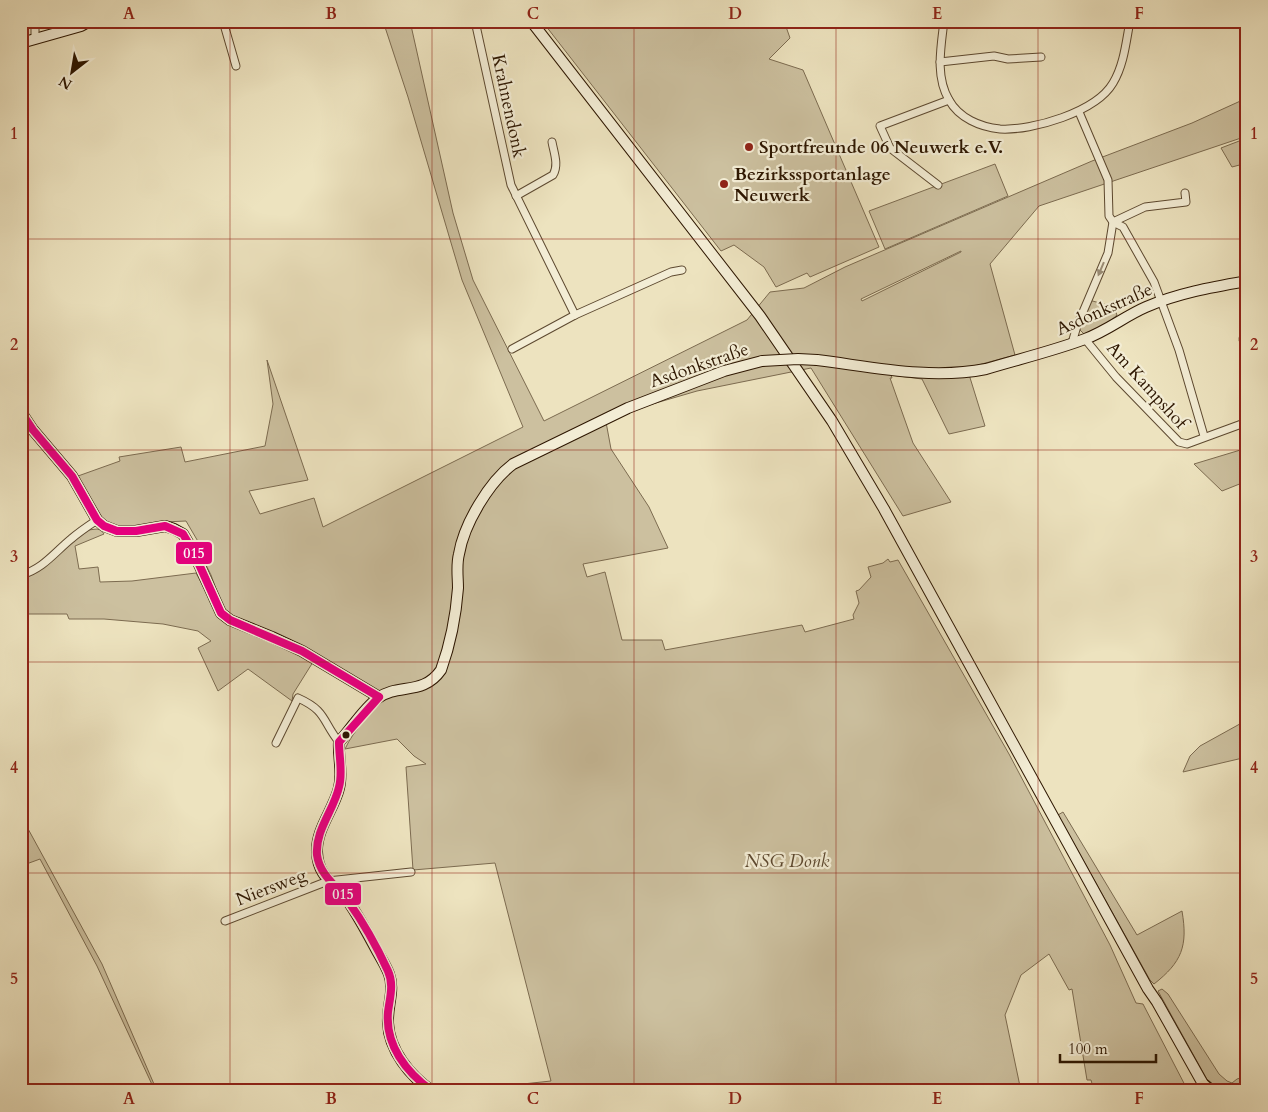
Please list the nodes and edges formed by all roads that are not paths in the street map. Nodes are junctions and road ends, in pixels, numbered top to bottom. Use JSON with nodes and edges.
{"nodes":[{"id":1,"x":34,"y":21,"type":"edge"},
{"id":2,"x":90,"y":21,"type":"edge"},
{"id":3,"x":223,"y":21,"type":"edge"},
{"id":4,"x":475,"y":21,"type":"edge"},
{"id":5,"x":531,"y":21,"type":"edge"},
{"id":6,"x":944,"y":21,"type":"edge"},
{"id":7,"x":1130,"y":21,"type":"edge"},
{"id":8,"x":35,"y":38,"type":"junction"},
{"id":9,"x":21,"y":43,"type":"edge"},
{"id":10,"x":1041,"y":57,"type":"dead end"},
{"id":11,"x":940,"y":62,"type":"junction"},
{"id":12,"x":236,"y":66,"type":"dead end"},
{"id":13,"x":949,"y":100,"type":"junction"},
{"id":14,"x":1079,"y":112,"type":"junction"},
{"id":15,"x":552,"y":142,"type":"dead end"},
{"id":16,"x":938,"y":185,"type":"dead end"},
{"id":17,"x":1185,"y":193,"type":"dead end"},
{"id":18,"x":516,"y":196,"type":"junction"},
{"id":19,"x":1113,"y":222,"type":"junction"},
{"id":20,"x":682,"y":270,"type":"dead end"},
{"id":21,"x":1247,"y":280,"type":"edge"},
{"id":22,"x":1161,"y":301,"type":"junction"},
{"id":23,"x":575,"y":316,"type":"junction"},
{"id":24,"x":1247,"y":334,"type":"edge"},
{"id":25,"x":1085,"y":339,"type":"junction"},
{"id":26,"x":1247,"y":342,"type":"edge"},
{"id":27,"x":1072,"y":343,"type":"junction"},
{"id":28,"x":512,"y":349,"type":"dead end"},
{"id":29,"x":21,"y":412,"type":"edge"},
{"id":30,"x":1247,"y":422,"type":"edge"},
{"id":31,"x":1204,"y":436,"type":"junction"},
{"id":32,"x":97,"y":520,"type":"junction"},
{"id":33,"x":21,"y":575,"type":"edge"},
{"id":34,"x":379,"y":697,"type":"junction"},
{"id":35,"x":340,"y":742,"type":"junction"},
{"id":36,"x":276,"y":743,"type":"dead end"},
{"id":37,"x":412,"y":872,"type":"dead end"},
{"id":38,"x":328,"y":881,"type":"junction"},
{"id":39,"x":225,"y":921,"type":"dead end"},
{"id":40,"x":1205,"y":1090,"type":"edge"},
{"id":41,"x":432,"y":1091,"type":"edge"}],
"edges":[{"from":1,"to":8,"type":"street"},
{"from":2,"to":8,"type":"street"},
{"from":3,"to":12,"type":"street"},
{"from":4,"to":18,"type":"street","name":"Krahnendonk"},
{"from":5,"to":40,"type":"street"},
{"from":6,"to":11,"type":"street"},
{"from":7,"to":14,"type":"street"},
{"from":8,"to":9,"type":"street"},
{"from":10,"to":11,"type":"street"},
{"from":11,"to":13,"type":"street"},
{"from":13,"to":14,"type":"street"},
{"from":13,"to":16,"type":"street"},
{"from":14,"to":19,"type":"street"},
{"from":15,"to":18,"type":"street","name":"Krahnendonk"},
{"from":17,"to":19,"type":"street"},
{"from":18,"to":23,"type":"street","name":"Krahnendonk"},
{"from":19,"to":22,"type":"street"},
{"from":19,"to":27,"type":"street","one_way":true},
{"from":20,"to":23,"type":"street"},
{"from":21,"to":22,"type":"street","name":"Asdonkstraße"},
{"from":22,"to":25,"type":"street","name":"Asdonkstraße"},
{"from":22,"to":31,"type":"street"},
{"from":23,"to":28,"type":"street"},
{"from":24,"to":26,"type":"street"},
{"from":25,"to":27,"type":"street","name":"Asdonkstraße"},
{"from":25,"to":31,"type":"street","name":"Am Kampshof"},
{"from":27,"to":34,"type":"street","name":"Asdonkstraße","bridge":true},
{"from":29,"to":32,"type":"street"},
{"from":30,"to":31,"type":"street","name":"Am Kampshof"},
{"from":32,"to":33,"type":"street"},
{"from":32,"to":34,"type":"street"},
{"from":34,"to":35,"type":"street"},
{"from":35,"to":36,"type":"street"},
{"from":35,"to":38,"type":"street"},
{"from":37,"to":38,"type":"street","name":"Niersweg"},
{"from":38,"to":39,"type":"street","name":"Niersweg"},
{"from":38,"to":41,"type":"street"}]}
